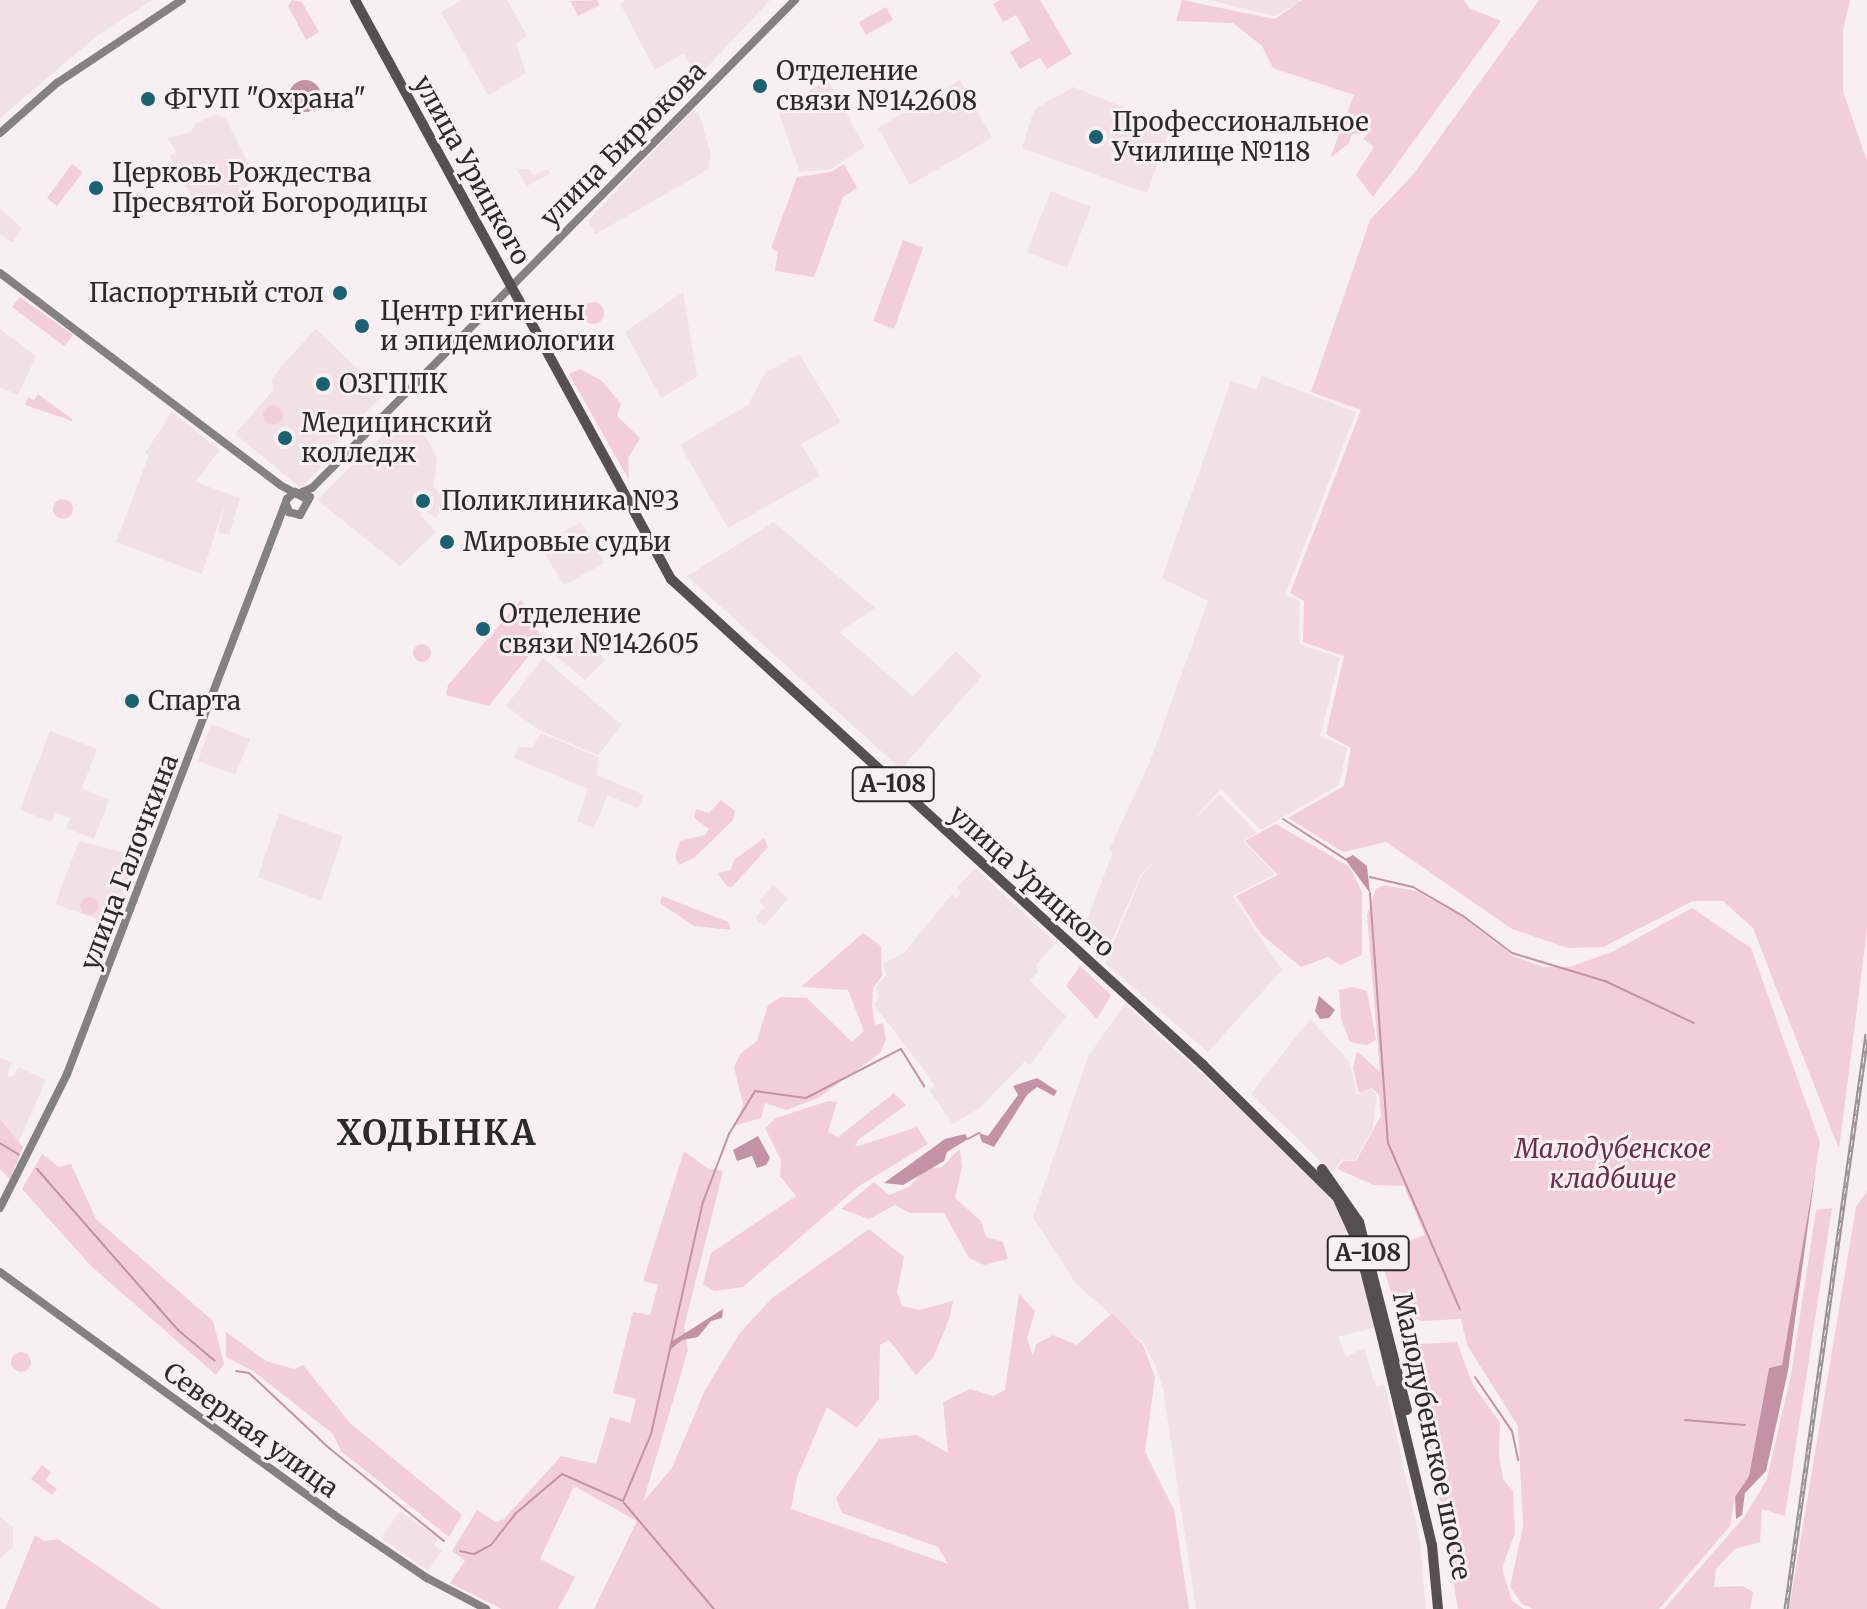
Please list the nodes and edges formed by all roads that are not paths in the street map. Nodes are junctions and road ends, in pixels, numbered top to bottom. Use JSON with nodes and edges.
{"nodes":[{"id":1,"x":182,"y":0,"type":"edge"},
{"id":2,"x":355,"y":0,"type":"edge"},
{"id":3,"x":795,"y":0,"type":"edge"},
{"id":4,"x":0,"y":133,"type":"edge"},
{"id":5,"x":0,"y":273,"type":"edge"},
{"id":6,"x":510,"y":286,"type":"junction"},
{"id":7,"x":280,"y":485,"type":"junction"},
{"id":8,"x":312,"y":488,"type":"junction"},
{"id":9,"x":298,"y":492,"type":"junction"},
{"id":10,"x":308,"y":500,"type":"junction"},
{"id":11,"x":287,"y":501,"type":"junction"},
{"id":12,"x":297,"y":515,"type":"junction"},
{"id":13,"x":281,"y":523,"type":"junction"},
{"id":14,"x":1124,"y":990,"type":"junction"},
{"id":15,"x":0,"y":1208,"type":"edge"},
{"id":16,"x":0,"y":1272,"type":"edge"},
{"id":17,"x":486,"y":1609,"type":"edge"},
{"id":18,"x":1438,"y":1609,"type":"edge"},
{"id":19,"x":1445,"y":1609,"type":"edge"}],
"edges":[{"from":1,"to":4,"type":"street"},
{"from":2,"to":6,"type":"highway","name":"улица Урицкого","number":"А-108"},
{"from":3,"to":6,"type":"street","name":"улица Бирюкова"},
{"from":5,"to":7,"type":"street"},
{"from":6,"to":8,"type":"street","name":"улица Бирюкова"},
{"from":6,"to":14,"type":"highway","name":"улица Урицкого","number":"А-108"},
{"from":7,"to":9,"type":"street"},
{"from":7,"to":11,"type":"street"},
{"from":8,"to":9,"type":"street"},
{"from":8,"to":10,"type":"street"},
{"from":9,"to":10,"type":"street"},
{"from":9,"to":11,"type":"street"},
{"from":10,"to":12,"type":"street"},
{"from":11,"to":12,"type":"street"},
{"from":11,"to":13,"type":"street","name":"улица Галочкина"},
{"from":12,"to":13,"type":"street"},
{"from":13,"to":15,"type":"street","name":"улица Галочкина"},
{"from":14,"to":18,"type":"highway","name":"Малодубенское шоссе","number":"А-108"},
{"from":14,"to":19,"type":"highway","name":"Малодубенское шоссе","number":"А-108"},
{"from":16,"to":17,"type":"street","name":"Северная улица"}]}
